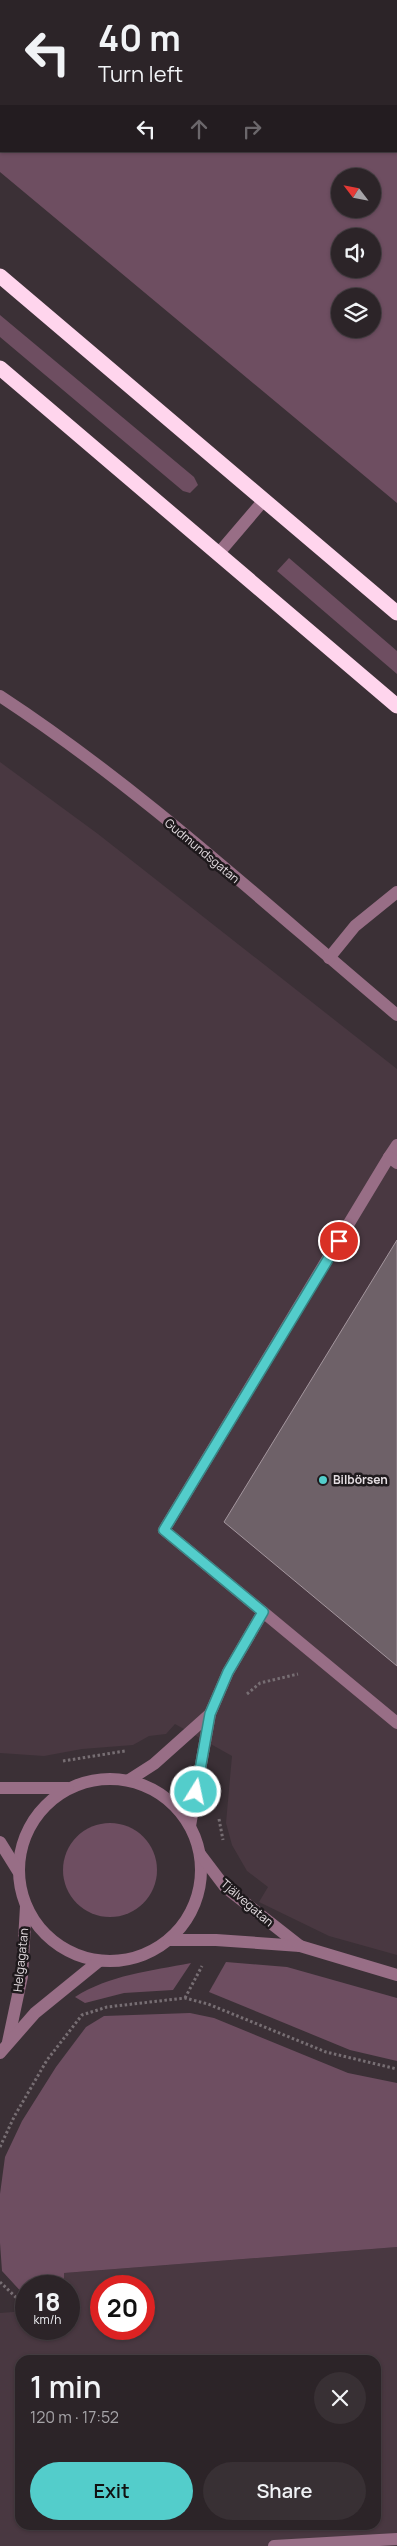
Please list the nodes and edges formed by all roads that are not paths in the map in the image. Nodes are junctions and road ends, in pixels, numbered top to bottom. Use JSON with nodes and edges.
{"nodes":[{"id":1,"x":0,"y":276,"type":"edge"},
{"id":2,"x":0,"y":368,"type":"edge"},
{"id":3,"x":264,"y":500,"type":"junction"},
{"id":4,"x":218,"y":554,"type":"junction"},
{"id":5,"x":397,"y":613,"type":"edge"},
{"id":6,"x":2,"y":701,"type":"edge"},
{"id":7,"x":397,"y":706,"type":"edge"},
{"id":8,"x":397,"y":892,"type":"edge"},
{"id":9,"x":329,"y":958,"type":"junction"},
{"id":10,"x":397,"y":1015,"type":"edge"},
{"id":11,"x":397,"y":1145,"type":"edge"},
{"id":12,"x":393,"y":1160,"type":"edge"},
{"id":13,"x":263,"y":1612,"type":"junction"},
{"id":14,"x":210,"y":1714,"type":"junction"},
{"id":15,"x":397,"y":1723,"type":"edge"},
{"id":16,"x":129,"y":1780,"type":"junction"},
{"id":17,"x":0,"y":1788,"type":"edge"},
{"id":18,"x":68,"y":1788,"type":"junction"},
{"id":19,"x":190,"y":1826,"type":"junction"},
{"id":20,"x":0,"y":1842,"type":"edge"},
{"id":21,"x":200,"y":1854,"type":"junction"},
{"id":22,"x":18,"y":1871,"type":"junction"},
{"id":23,"x":26,"y":1906,"type":"junction"},
{"id":24,"x":169,"y":1940,"type":"junction"},
{"id":25,"x":300,"y":1946,"type":"junction"},
{"id":26,"x":99,"y":1961,"type":"junction"},
{"id":27,"x":397,"y":1975,"type":"edge"},
{"id":28,"x":8,"y":2042,"type":"junction"},
{"id":29,"x":0,"y":2053,"type":"edge"},
{"id":30,"x":397,"y":2539,"type":"edge"},
{"id":31,"x":274,"y":2546,"type":"edge"}],
"edges":[{"from":1,"to":3,"type":"highway"},
{"from":2,"to":4,"type":"highway"},
{"from":3,"to":4,"type":"street"},
{"from":3,"to":5,"type":"highway"},
{"from":4,"to":7,"type":"highway"},
{"from":6,"to":9,"type":"street","name":"Gudmundsgatan"},
{"from":8,"to":9,"type":"street"},
{"from":9,"to":10,"type":"street","name":"Gudmundsgatan"},
{"from":11,"to":12,"type":"street"},
{"from":12,"to":13,"type":"street"},
{"from":13,"to":14,"type":"street"},
{"from":13,"to":15,"type":"street"},
{"from":14,"to":16,"type":"street"},
{"from":14,"to":19,"type":"street"},
{"from":16,"to":18,"type":"street"},
{"from":16,"to":19,"type":"street"},
{"from":17,"to":18,"type":"street"},
{"from":18,"to":22,"type":"street"},
{"from":19,"to":21,"type":"street"},
{"from":20,"to":22,"type":"street"},
{"from":21,"to":24,"type":"street"},
{"from":21,"to":25,"type":"street","name":"Tjälvegatan"},
{"from":22,"to":23,"type":"street"},
{"from":23,"to":26,"type":"street"},
{"from":23,"to":28,"type":"street","name":"Helgagatan"},
{"from":24,"to":25,"type":"street","name":"Tjälvegatan"},
{"from":24,"to":26,"type":"street"},
{"from":25,"to":27,"type":"street","name":"Tjälvegatan"},
{"from":26,"to":28,"type":"street","name":"Helgagatan"},
{"from":28,"to":29,"type":"street","name":"Helgagatan"},
{"from":30,"to":31,"type":"street"}]}
